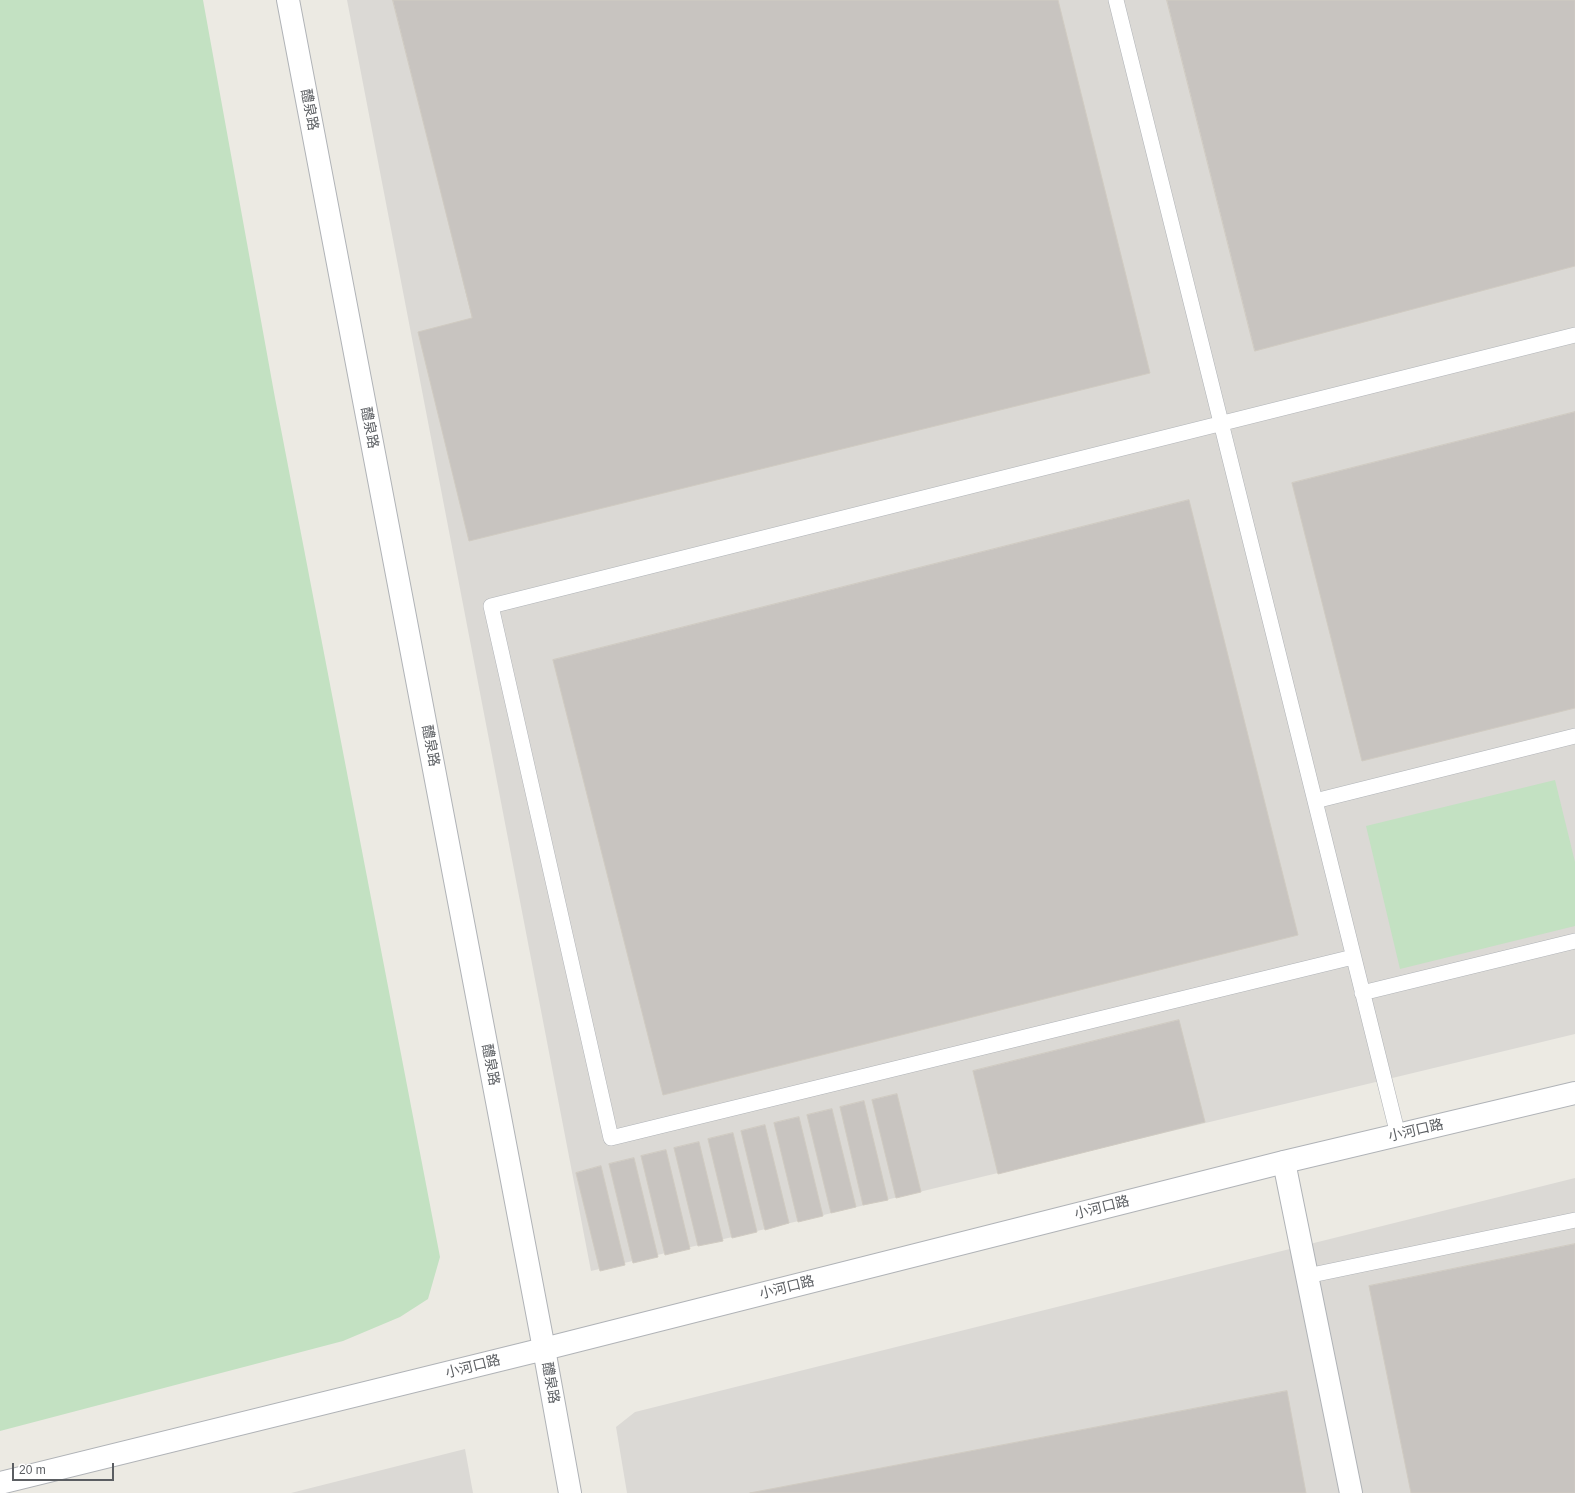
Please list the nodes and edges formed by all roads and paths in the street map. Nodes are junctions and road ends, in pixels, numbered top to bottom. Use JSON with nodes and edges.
{"nodes":[{"id":1,"x":288,"y":0,"type":"edge"},
{"id":2,"x":1116,"y":0,"type":"edge"},
{"id":3,"x":1575,"y":335,"type":"edge"},
{"id":4,"x":1221,"y":424,"type":"junction"},
{"id":5,"x":1575,"y":736,"type":"edge"},
{"id":6,"x":1315,"y":801,"type":"junction"},
{"id":7,"x":1575,"y":941,"type":"edge"},
{"id":8,"x":1354,"y":957,"type":"junction"},
{"id":9,"x":1362,"y":992,"type":"junction"},
{"id":10,"x":1575,"y":1093,"type":"edge"},
{"id":11,"x":1398,"y":1135,"type":"junction"},
{"id":12,"x":1284,"y":1162,"type":"junction"},
{"id":13,"x":1575,"y":1220,"type":"edge"},
{"id":14,"x":1307,"y":1276,"type":"junction"},
{"id":15,"x":544,"y":1349,"type":"junction"},
{"id":16,"x":0,"y":1483,"type":"edge"},
{"id":17,"x":570,"y":1493,"type":"edge"},
{"id":18,"x":1351,"y":1493,"type":"edge"}],
"edges":[{"from":1,"to":15,"type":"street","name":"醴泉路"},
{"from":2,"to":4,"type":"lane"},
{"from":3,"to":4,"type":"lane"},
{"from":4,"to":6,"type":"lane"},
{"from":4,"to":8,"type":"lane"},
{"from":5,"to":6,"type":"lane"},
{"from":6,"to":8,"type":"lane"},
{"from":7,"to":9,"type":"lane"},
{"from":8,"to":9,"type":"lane"},
{"from":9,"to":11,"type":"lane"},
{"from":10,"to":11,"type":"street","name":"小河口路"},
{"from":11,"to":12,"type":"street","name":"小河口路"},
{"from":12,"to":14,"type":"street"},
{"from":12,"to":15,"type":"street","name":"小河口路"},
{"from":13,"to":14,"type":"lane"},
{"from":14,"to":18,"type":"street"},
{"from":15,"to":16,"type":"street","name":"小河口路"},
{"from":15,"to":17,"type":"street","name":"醴泉路"}]}
